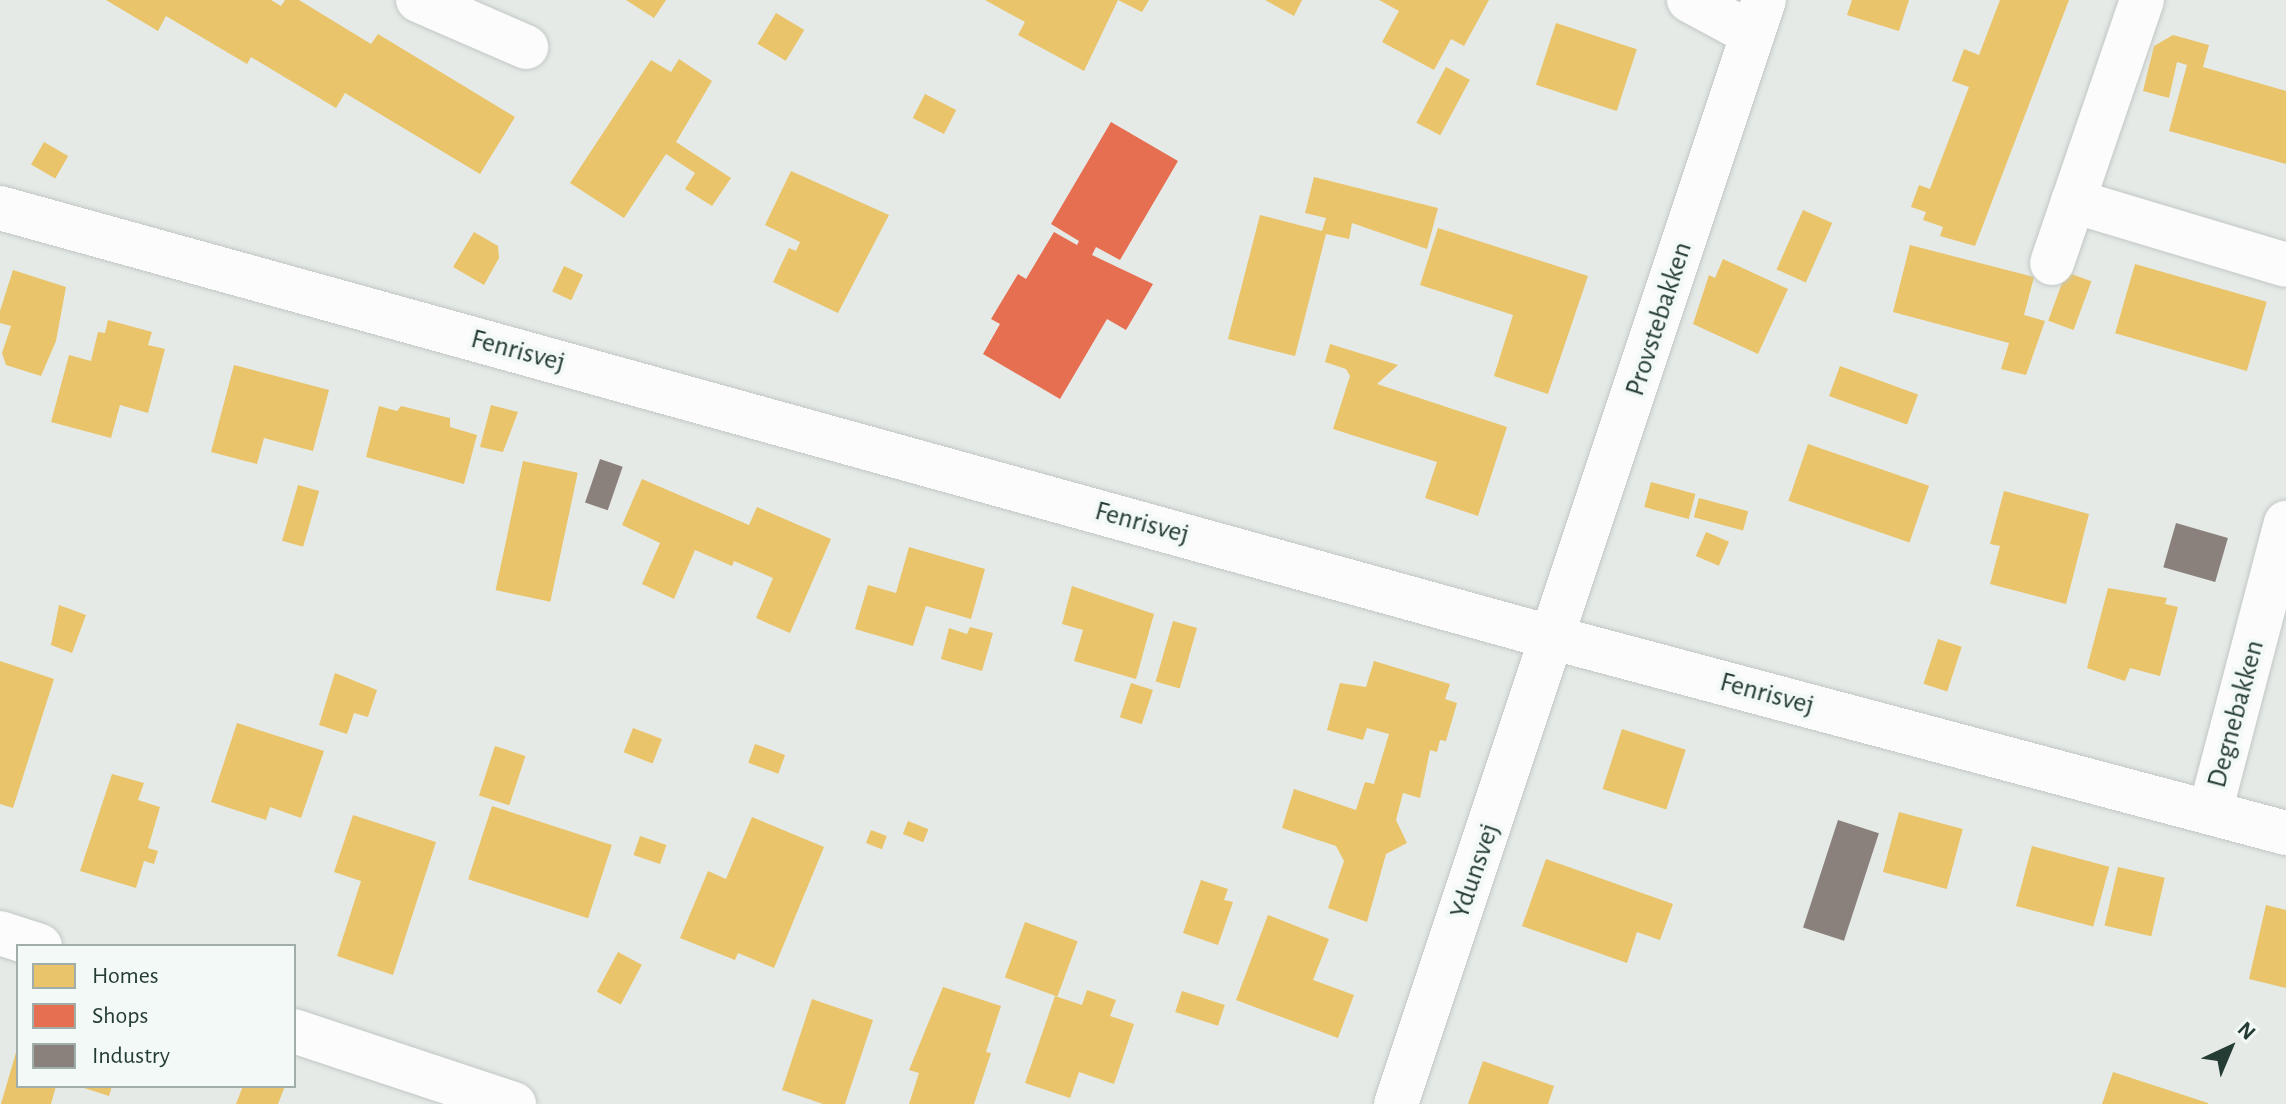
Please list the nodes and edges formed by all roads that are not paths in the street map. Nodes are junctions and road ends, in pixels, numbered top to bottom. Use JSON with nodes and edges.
{"nodes":[{"id":1,"x":418,"y":0,"type":"edge"},
{"id":2,"x":1689,"y":0,"type":"edge"},
{"id":3,"x":2142,"y":0,"type":"edge"},
{"id":4,"x":1758,"y":17,"type":"edge"},
{"id":5,"x":526,"y":47,"type":"dead end"},
{"id":6,"x":2073,"y":201,"type":"junction"},
{"id":7,"x":0,"y":208,"type":"edge"},
{"id":8,"x":2052,"y":263,"type":"dead end"},
{"id":9,"x":2286,"y":265,"type":"edge"},
{"id":10,"x":2286,"y":523,"type":"edge"},
{"id":11,"x":1554,"y":638,"type":"junction"},
{"id":12,"x":2210,"y":812,"type":"junction"},
{"id":13,"x":2286,"y":833,"type":"edge"},
{"id":14,"x":0,"y":933,"type":"edge"},
{"id":15,"x":34,"y":944,"type":"edge"},
{"id":16,"x":296,"y":1032,"type":"edge"},
{"id":17,"x":514,"y":1104,"type":"edge"},
{"id":18,"x":1396,"y":1104,"type":"edge"}],
"edges":[{"from":1,"to":5,"type":"street"},
{"from":2,"to":4,"type":"street"},
{"from":3,"to":6,"type":"street"},
{"from":4,"to":11,"type":"street","name":"Provstebakken"},
{"from":6,"to":8,"type":"street"},
{"from":6,"to":9,"type":"street"},
{"from":7,"to":11,"type":"street","name":"Fenrisvej"},
{"from":10,"to":12,"type":"street","name":"Degnebakken"},
{"from":11,"to":12,"type":"street","name":"Fenrisvej"},
{"from":11,"to":18,"type":"street","name":"Ydunsvej"},
{"from":12,"to":13,"type":"street","name":"Fenrisvej"},
{"from":14,"to":15,"type":"street"},
{"from":16,"to":17,"type":"street"}]}
